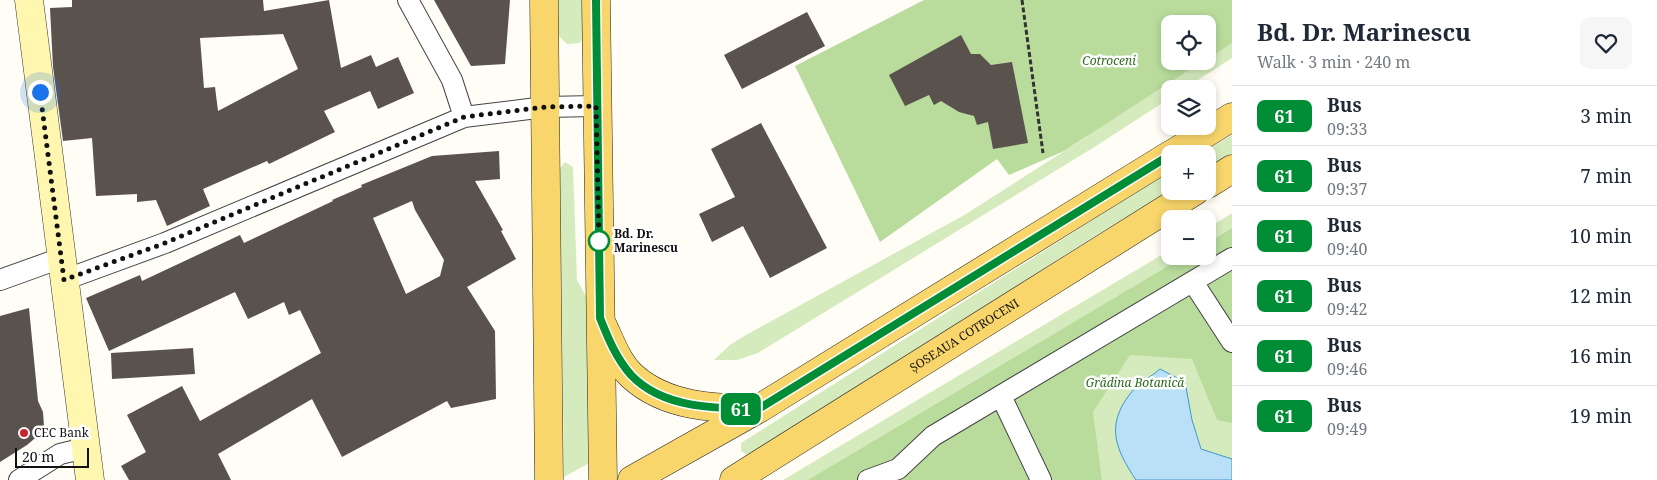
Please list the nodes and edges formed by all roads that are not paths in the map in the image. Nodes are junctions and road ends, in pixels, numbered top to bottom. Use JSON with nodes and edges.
{"nodes":[{"id":1,"x":29,"y":0,"type":"edge"},
{"id":2,"x":408,"y":0,"type":"edge"},
{"id":3,"x":544,"y":0,"type":"edge"},
{"id":4,"x":596,"y":0,"type":"edge"},
{"id":5,"x":596,"y":106,"type":"junction"},
{"id":6,"x":545,"y":107,"type":"junction"},
{"id":7,"x":1232,"y":116,"type":"edge"},
{"id":8,"x":464,"y":117,"type":"junction"},
{"id":9,"x":1185,"y":145,"type":"edge"},
{"id":10,"x":1161,"y":160,"type":"edge"},
{"id":11,"x":1232,"y":169,"type":"edge"},
{"id":12,"x":1216,"y":179,"type":"edge"},
{"id":13,"x":1181,"y":200,"type":"edge"},
{"id":14,"x":1232,"y":258,"type":"edge"},
{"id":15,"x":63,"y":269,"type":"junction"},
{"id":16,"x":0,"y":280,"type":"edge"},
{"id":17,"x":1193,"y":282,"type":"junction"},
{"id":18,"x":600,"y":318,"type":"junction"},
{"id":19,"x":1232,"y":342,"type":"edge"},
{"id":20,"x":1001,"y":396,"type":"junction"},
{"id":21,"x":760,"y":408,"type":"junction"},
{"id":22,"x":85,"y":448,"type":"junction"},
{"id":23,"x":19,"y":480,"type":"edge"},
{"id":24,"x":90,"y":480,"type":"edge"},
{"id":25,"x":549,"y":480,"type":"edge"},
{"id":26,"x":603,"y":480,"type":"edge"},
{"id":27,"x":632,"y":480,"type":"edge"},
{"id":28,"x":734,"y":480,"type":"edge"},
{"id":29,"x":868,"y":480,"type":"edge"},
{"id":30,"x":1041,"y":480,"type":"edge"}],
"edges":[{"from":1,"to":15,"type":"street"},
{"from":2,"to":8,"type":"street"},
{"from":3,"to":6,"type":"main road"},
{"from":4,"to":5,"type":"main road"},
{"from":5,"to":6,"type":"street"},
{"from":5,"to":18,"type":"main road"},
{"from":6,"to":8,"type":"street"},
{"from":6,"to":25,"type":"main road"},
{"from":7,"to":9,"type":"main road"},
{"from":8,"to":15,"type":"street"},
{"from":10,"to":21,"type":"main road"},
{"from":11,"to":12,"type":"main road"},
{"from":13,"to":28,"type":"main road","name":"ȘOSEAUA COTROCENI"},
{"from":14,"to":17,"type":"street"},
{"from":15,"to":16,"type":"street"},
{"from":15,"to":22,"type":"street"},
{"from":17,"to":19,"type":"street"},
{"from":17,"to":20,"type":"street"},
{"from":18,"to":21,"type":"main road"},
{"from":18,"to":26,"type":"main road"},
{"from":20,"to":29,"type":"street"},
{"from":20,"to":30,"type":"street"},
{"from":21,"to":27,"type":"main road"},
{"from":22,"to":23,"type":"street"},
{"from":22,"to":24,"type":"street"}]}
